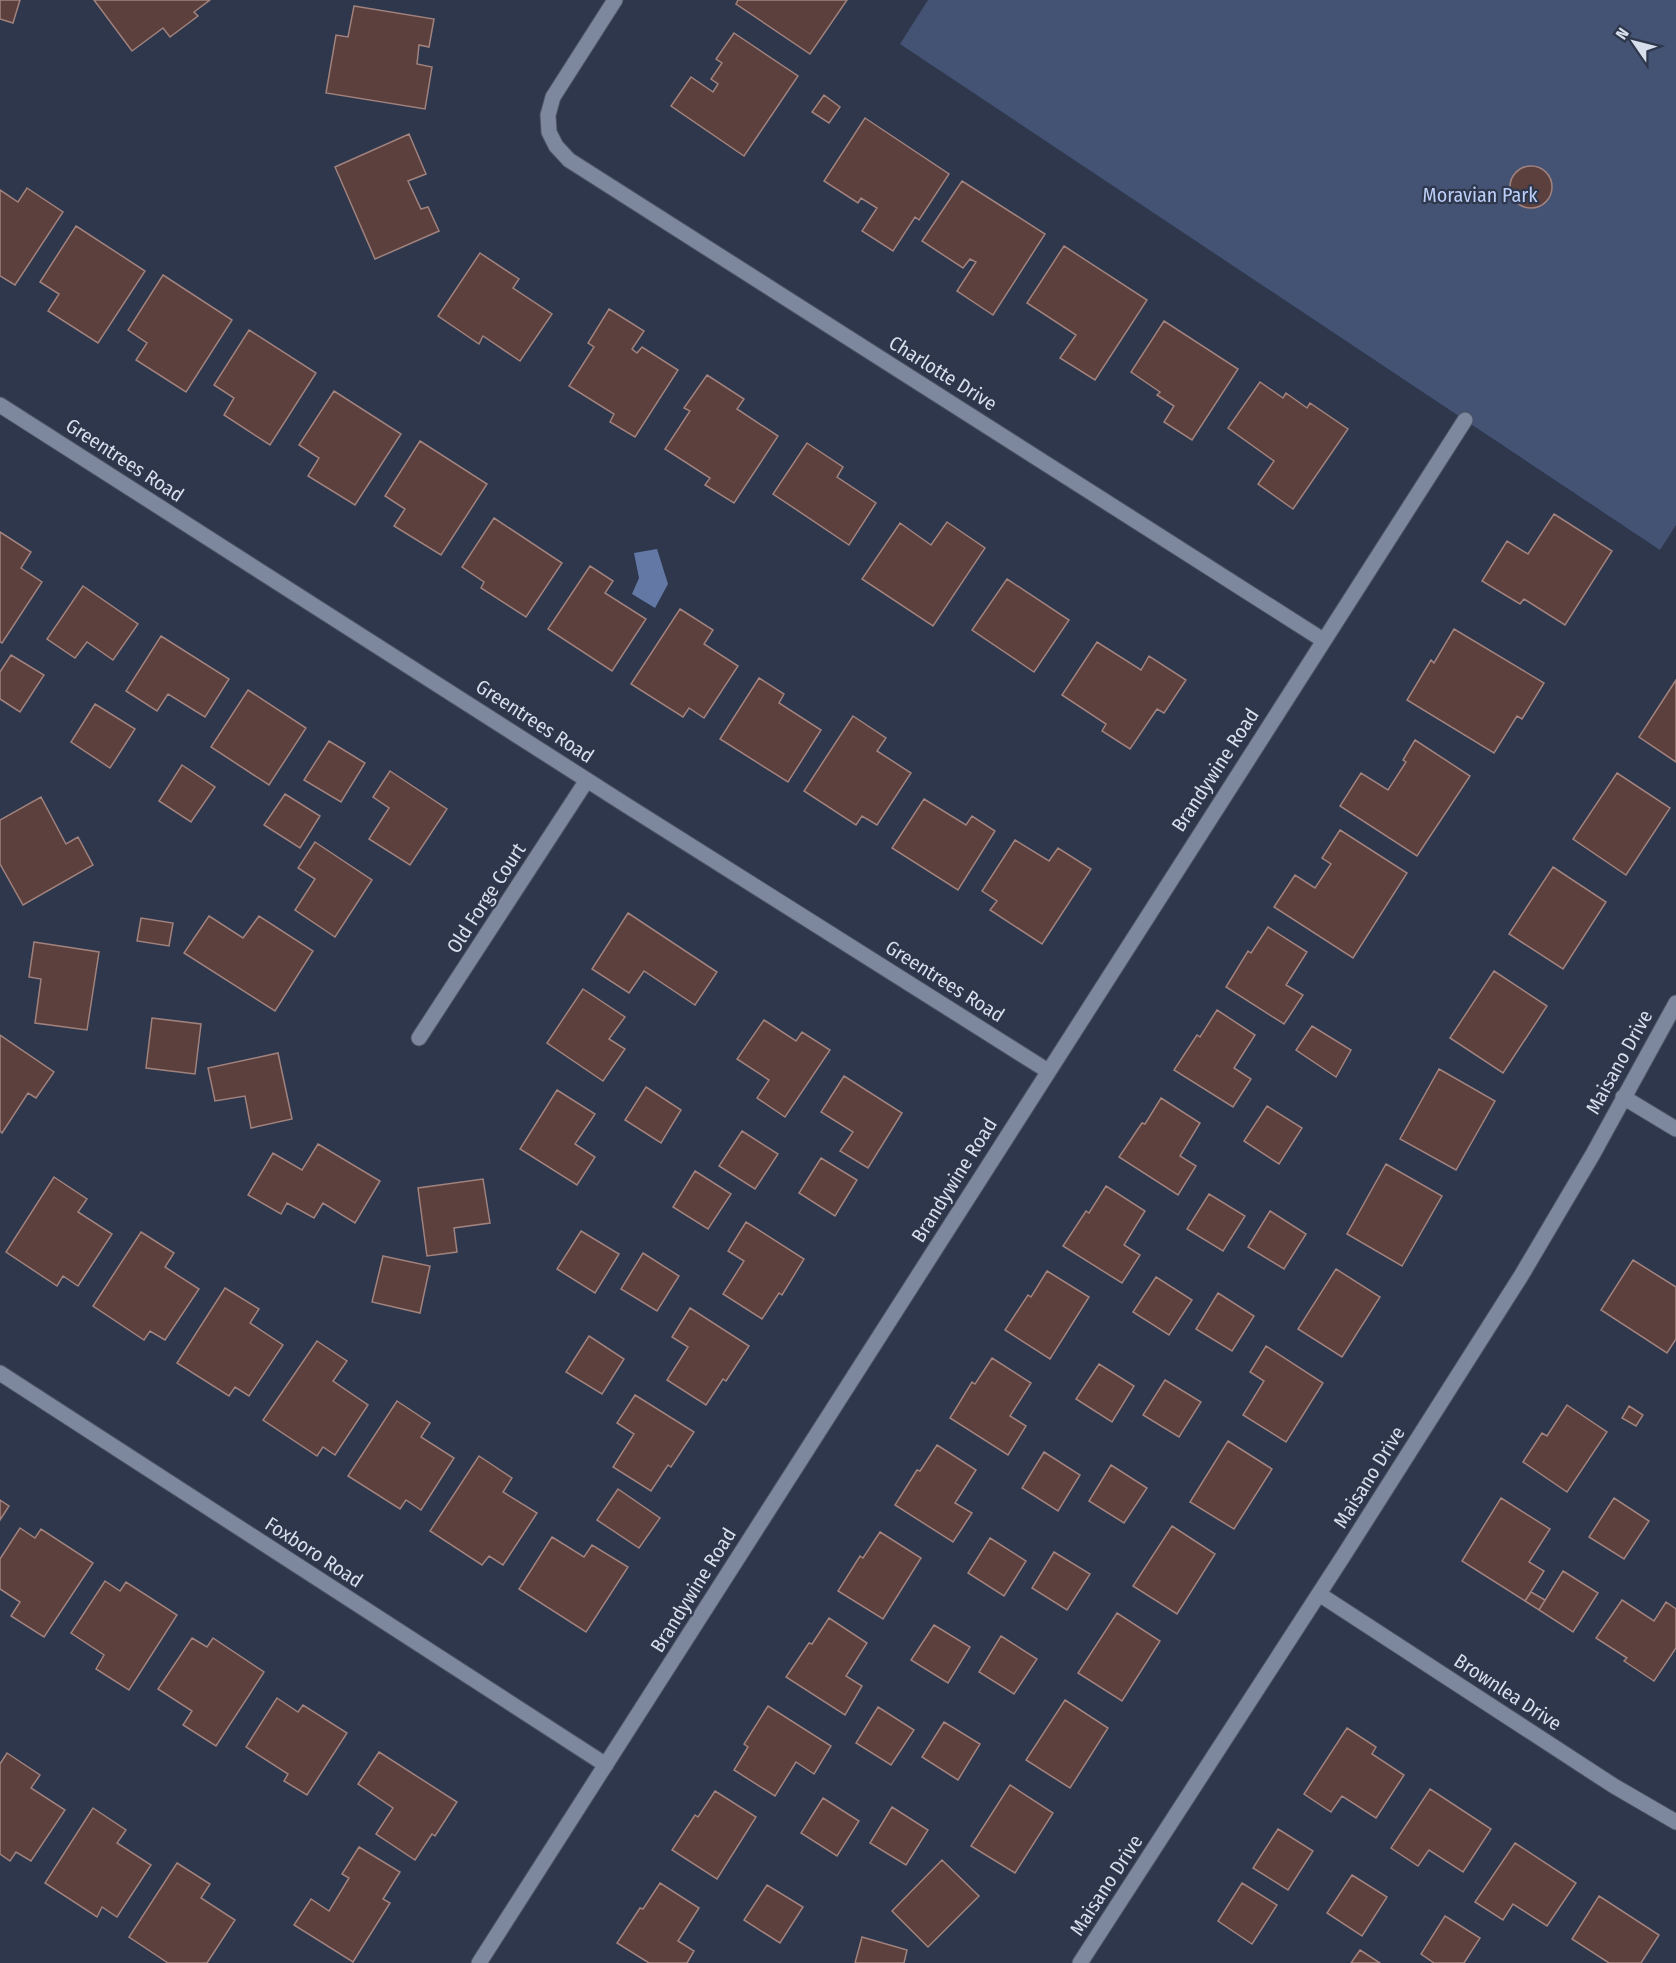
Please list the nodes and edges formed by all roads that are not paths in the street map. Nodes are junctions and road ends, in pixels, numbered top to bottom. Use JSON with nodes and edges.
{"nodes":[{"id":1,"x":615,"y":0,"type":"edge"},
{"id":2,"x":0,"y":405,"type":"edge"},
{"id":3,"x":1465,"y":420,"type":"dead end"},
{"id":4,"x":1323,"y":640,"type":"junction"},
{"id":5,"x":588,"y":780,"type":"junction"},
{"id":6,"x":1676,"y":1003,"type":"edge"},
{"id":7,"x":419,"y":1038,"type":"dead end"},
{"id":8,"x":1048,"y":1071,"type":"junction"},
{"id":9,"x":1623,"y":1097,"type":"junction"},
{"id":10,"x":1676,"y":1129,"type":"edge"},
{"id":11,"x":0,"y":1374,"type":"edge"},
{"id":12,"x":1319,"y":1594,"type":"junction"},
{"id":13,"x":606,"y":1765,"type":"junction"},
{"id":14,"x":1676,"y":1822,"type":"edge"},
{"id":15,"x":479,"y":1963,"type":"edge"},
{"id":16,"x":1080,"y":1963,"type":"edge"}],
"edges":[{"from":1,"to":4,"type":"street","name":"Charlotte Drive"},
{"from":2,"to":5,"type":"street","name":"Greentrees Road"},
{"from":3,"to":4,"type":"street","name":"Brandywine Road"},
{"from":4,"to":8,"type":"street","name":"Brandywine Road"},
{"from":5,"to":7,"type":"street","name":"Old Forge Court"},
{"from":5,"to":8,"type":"street","name":"Greentrees Road"},
{"from":6,"to":9,"type":"street","name":"Maisano Drive"},
{"from":8,"to":13,"type":"street","name":"Brandywine Road"},
{"from":9,"to":10,"type":"street"},
{"from":9,"to":12,"type":"street","name":"Maisano Drive"},
{"from":11,"to":13,"type":"street","name":"Foxboro Road"},
{"from":12,"to":14,"type":"street","name":"Brownlea Drive"},
{"from":12,"to":16,"type":"street","name":"Maisano Drive"},
{"from":13,"to":15,"type":"street","name":"Brandywine Road"}]}
